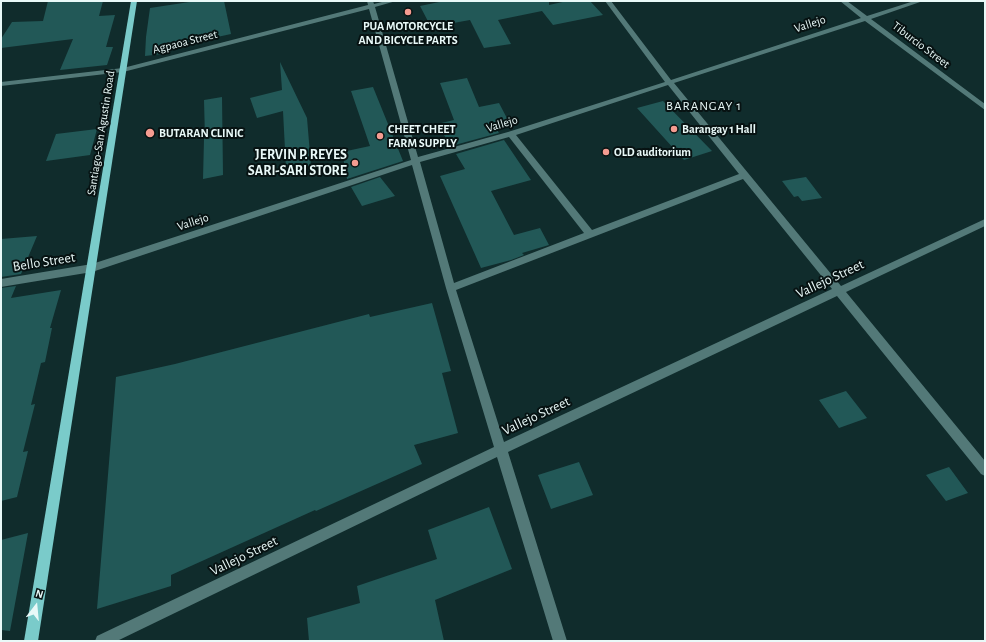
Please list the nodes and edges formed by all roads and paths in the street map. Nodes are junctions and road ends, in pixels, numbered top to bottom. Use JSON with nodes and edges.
{"nodes":[{"id":1,"x":134,"y":1,"type":"edge"},
{"id":2,"x":394,"y":1,"type":"edge"},
{"id":3,"x":608,"y":1,"type":"edge"},
{"id":4,"x":843,"y":1,"type":"edge"},
{"id":5,"x":920,"y":1,"type":"edge"},
{"id":6,"x":371,"y":4,"type":"edge"},
{"id":7,"x":867,"y":18,"type":"junction"},
{"id":8,"x":123,"y":70,"type":"junction"},
{"id":9,"x":669,"y":82,"type":"junction"},
{"id":10,"x":1,"y":84,"type":"edge"},
{"id":11,"x":985,"y":108,"type":"edge"},
{"id":12,"x":510,"y":134,"type":"junction"},
{"id":13,"x":415,"y":161,"type":"junction"},
{"id":14,"x":745,"y":175,"type":"junction"},
{"id":15,"x":985,"y":222,"type":"edge"},
{"id":16,"x":590,"y":234,"type":"junction"},
{"id":17,"x":92,"y":268,"type":"junction"},
{"id":18,"x":1,"y":283,"type":"edge"},
{"id":19,"x":451,"y":288,"type":"junction"},
{"id":20,"x":840,"y":291,"type":"junction"},
{"id":21,"x":500,"y":450,"type":"junction"},
{"id":22,"x":985,"y":470,"type":"edge"},
{"id":23,"x":31,"y":641,"type":"edge"},
{"id":24,"x":102,"y":641,"type":"edge"},
{"id":25,"x":560,"y":641,"type":"edge"}],
"edges":[{"from":1,"to":8,"type":"main road","name":"Santiago-San Agustin Road"},
{"from":2,"to":6,"type":"street","name":"Agpaoa Street"},
{"from":3,"to":9,"type":"street"},
{"from":4,"to":7,"type":"street","name":"Tiburcio Street"},
{"from":5,"to":7,"type":"street","name":"Vallejo"},
{"from":6,"to":8,"type":"street","name":"Agpaoa Street"},
{"from":6,"to":13,"type":"street"},
{"from":7,"to":9,"type":"street","name":"Vallejo"},
{"from":7,"to":11,"type":"street","name":"Tiburcio Street"},
{"from":8,"to":10,"type":"street","name":"Agpaoa Street"},
{"from":8,"to":17,"type":"main road","name":"Santiago-San Agustin Road"},
{"from":9,"to":12,"type":"street","name":"Vallejo"},
{"from":9,"to":14,"type":"street"},
{"from":12,"to":13,"type":"street","name":"Vallejo"},
{"from":12,"to":16,"type":"street"},
{"from":13,"to":17,"type":"street","name":"Vallejo"},
{"from":13,"to":19,"type":"street"},
{"from":14,"to":16,"type":"street"},
{"from":14,"to":20,"type":"street"},
{"from":15,"to":20,"type":"street","name":"Vallejo Street"},
{"from":16,"to":19,"type":"street"},
{"from":17,"to":18,"type":"street","name":"Bello Street"},
{"from":17,"to":23,"type":"main road","name":"Santiago-San Agustin Road"},
{"from":19,"to":21,"type":"street"},
{"from":20,"to":21,"type":"street","name":"Vallejo Street"},
{"from":20,"to":22,"type":"street"},
{"from":21,"to":24,"type":"street","name":"Vallejo Street"},
{"from":21,"to":25,"type":"street"}]}
